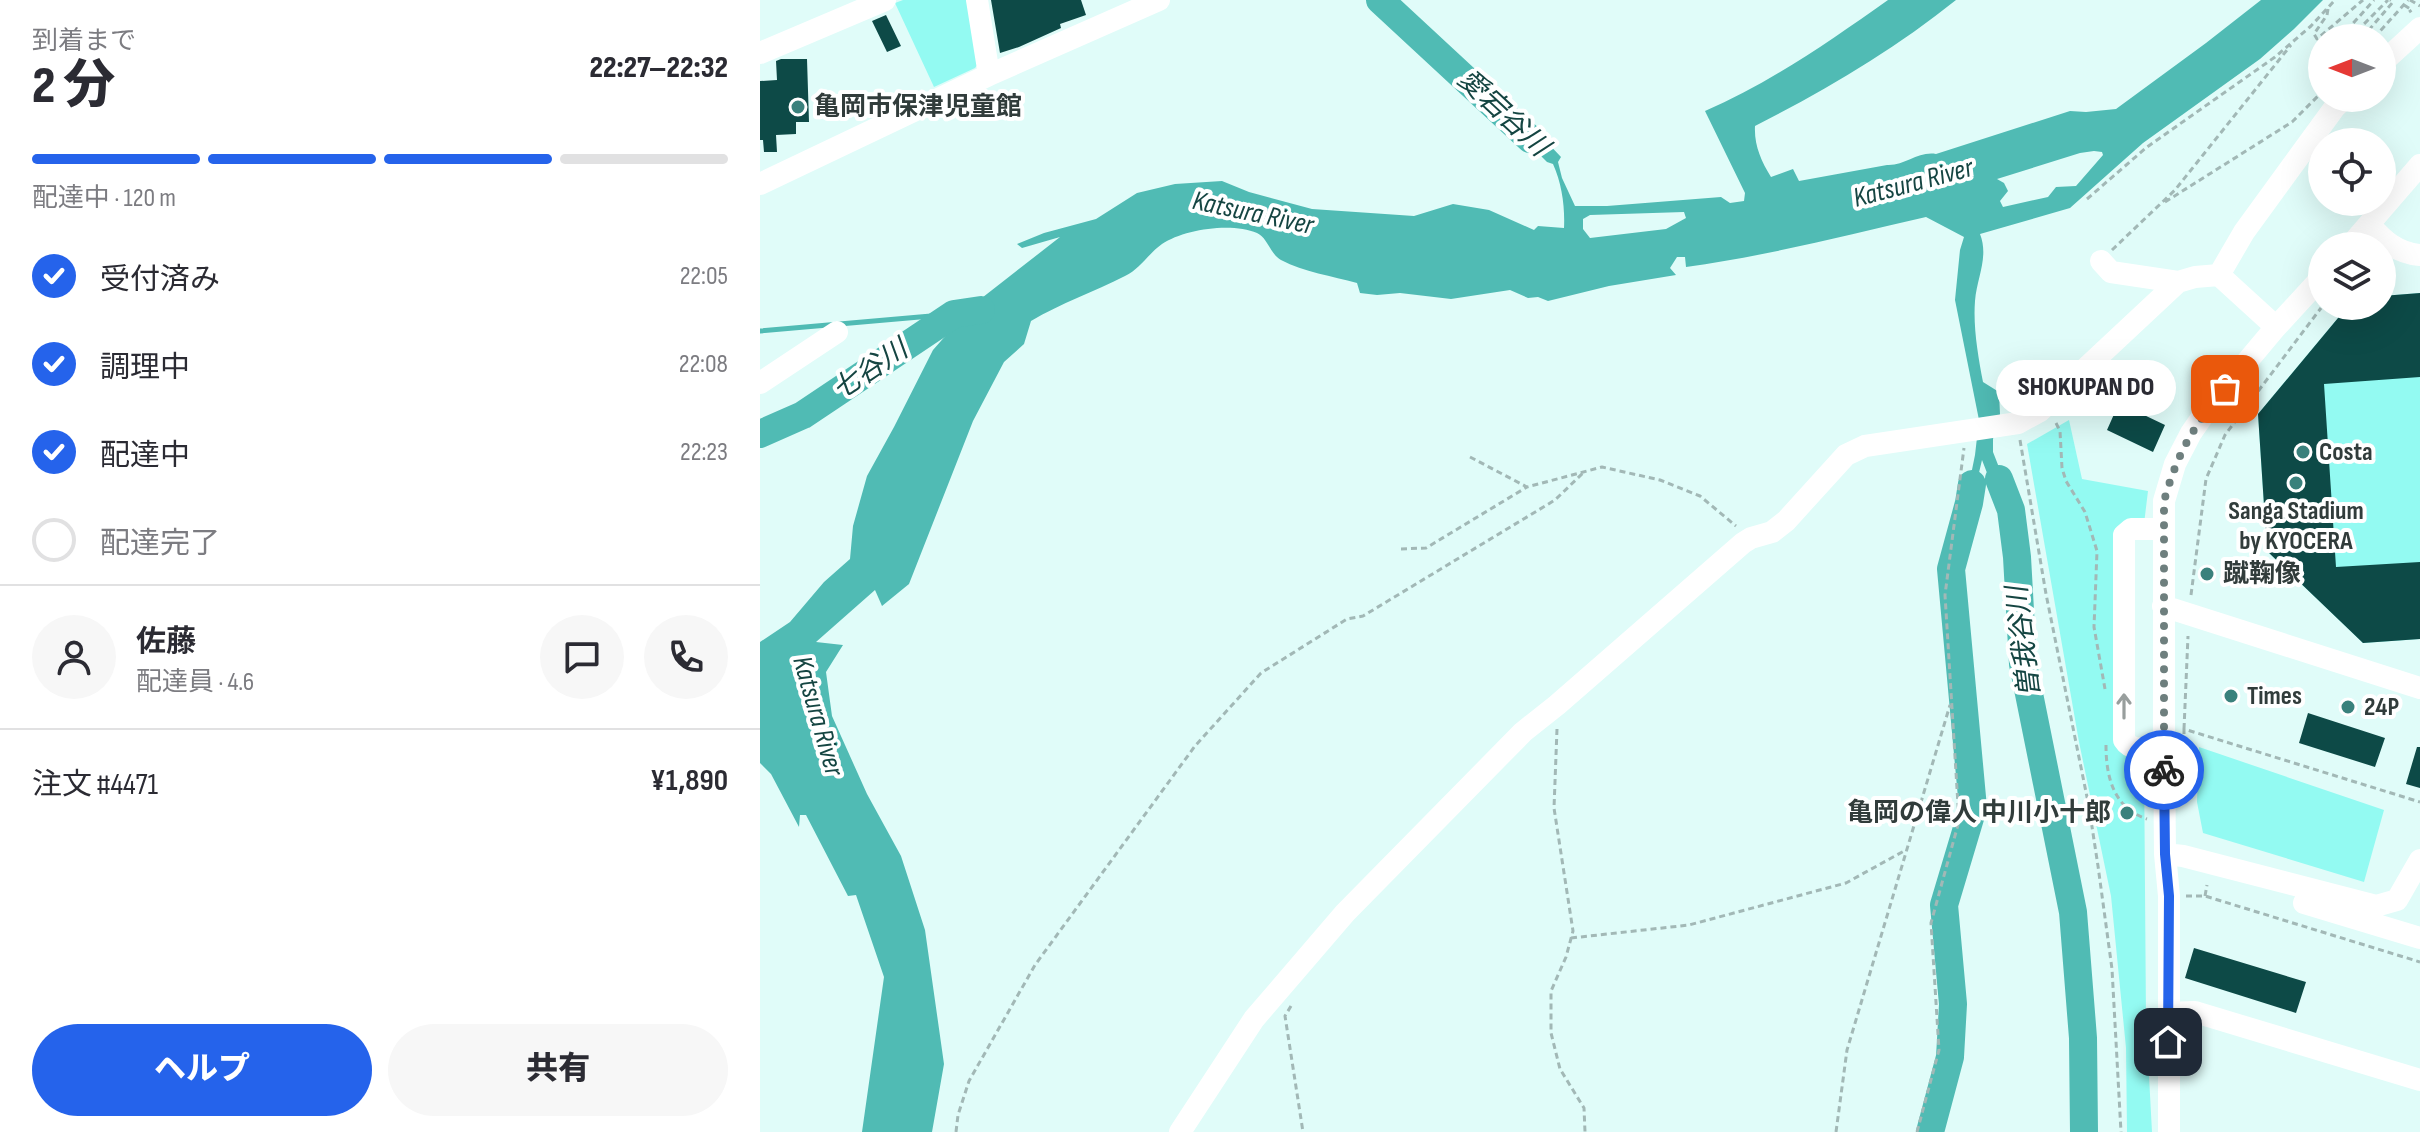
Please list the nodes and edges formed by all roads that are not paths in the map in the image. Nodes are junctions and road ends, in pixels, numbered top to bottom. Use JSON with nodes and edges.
{"nodes":[{"id":1,"x":885,"y":0,"type":"edge"},
{"id":2,"x":977,"y":0,"type":"edge"},
{"id":3,"x":1159,"y":0,"type":"edge"},
{"id":4,"x":849,"y":7,"type":"edge"},
{"id":5,"x":2420,"y":28,"type":"edge"},
{"id":6,"x":2396,"y":50,"type":"edge"},
{"id":7,"x":760,"y":53,"type":"edge"},
{"id":8,"x":989,"y":75,"type":"junction"},
{"id":9,"x":2331,"y":112,"type":"edge"},
{"id":10,"x":2420,"y":165,"type":"edge"},
{"id":11,"x":760,"y":184,"type":"edge"},
{"id":12,"x":2370,"y":225,"type":"junction"},
{"id":13,"x":2363,"y":232,"type":"edge"},
{"id":14,"x":2420,"y":255,"type":"edge"},
{"id":15,"x":2101,"y":261,"type":"road end"},
{"id":16,"x":2219,"y":275,"type":"junction"},
{"id":17,"x":2178,"y":282,"type":"junction"},
{"id":18,"x":2308,"y":292,"type":"edge"},
{"id":19,"x":2276,"y":327,"type":"junction"},
{"id":20,"x":837,"y":332,"type":"dead end"},
{"id":21,"x":760,"y":383,"type":"edge"},
{"id":22,"x":2163,"y":529,"type":"junction"},
{"id":23,"x":2163,"y":606,"type":"junction"},
{"id":24,"x":2420,"y":688,"type":"edge"},
{"id":25,"x":2174,"y":752,"type":"junction"},
{"id":26,"x":2165,"y":854,"type":"junction"},
{"id":27,"x":2420,"y":860,"type":"edge"},
{"id":28,"x":2420,"y":938,"type":"edge"},
{"id":29,"x":2168,"y":1013,"type":"junction"},
{"id":30,"x":2420,"y":1080,"type":"edge"},
{"id":31,"x":1180,"y":1132,"type":"edge"},
{"id":32,"x":2169,"y":1132,"type":"edge"}],
"edges":[{"from":1,"to":4,"type":"street"},
{"from":2,"to":8,"type":"street"},
{"from":3,"to":8,"type":"street"},
{"from":4,"to":7,"type":"street"},
{"from":5,"to":6,"type":"street"},
{"from":8,"to":11,"type":"street"},
{"from":9,"to":16,"type":"street"},
{"from":10,"to":12,"type":"street"},
{"from":12,"to":13,"type":"street"},
{"from":12,"to":14,"type":"street"},
{"from":15,"to":17,"type":"street"},
{"from":16,"to":17,"type":"street"},
{"from":16,"to":19,"type":"street"},
{"from":17,"to":31,"type":"street"},
{"from":18,"to":19,"type":"street"},
{"from":19,"to":22,"type":"street"},
{"from":20,"to":21,"type":"street"},
{"from":22,"to":23,"type":"street"},
{"from":25,"to":22,"type":"street","one_way":true},
{"from":23,"to":24,"type":"street"},
{"from":23,"to":25,"type":"street"},
{"from":25,"to":26,"type":"street"},
{"from":26,"to":27,"type":"street"},
{"from":26,"to":28,"type":"street"},
{"from":26,"to":29,"type":"street"},
{"from":29,"to":30,"type":"street"},
{"from":29,"to":32,"type":"street"}]}
